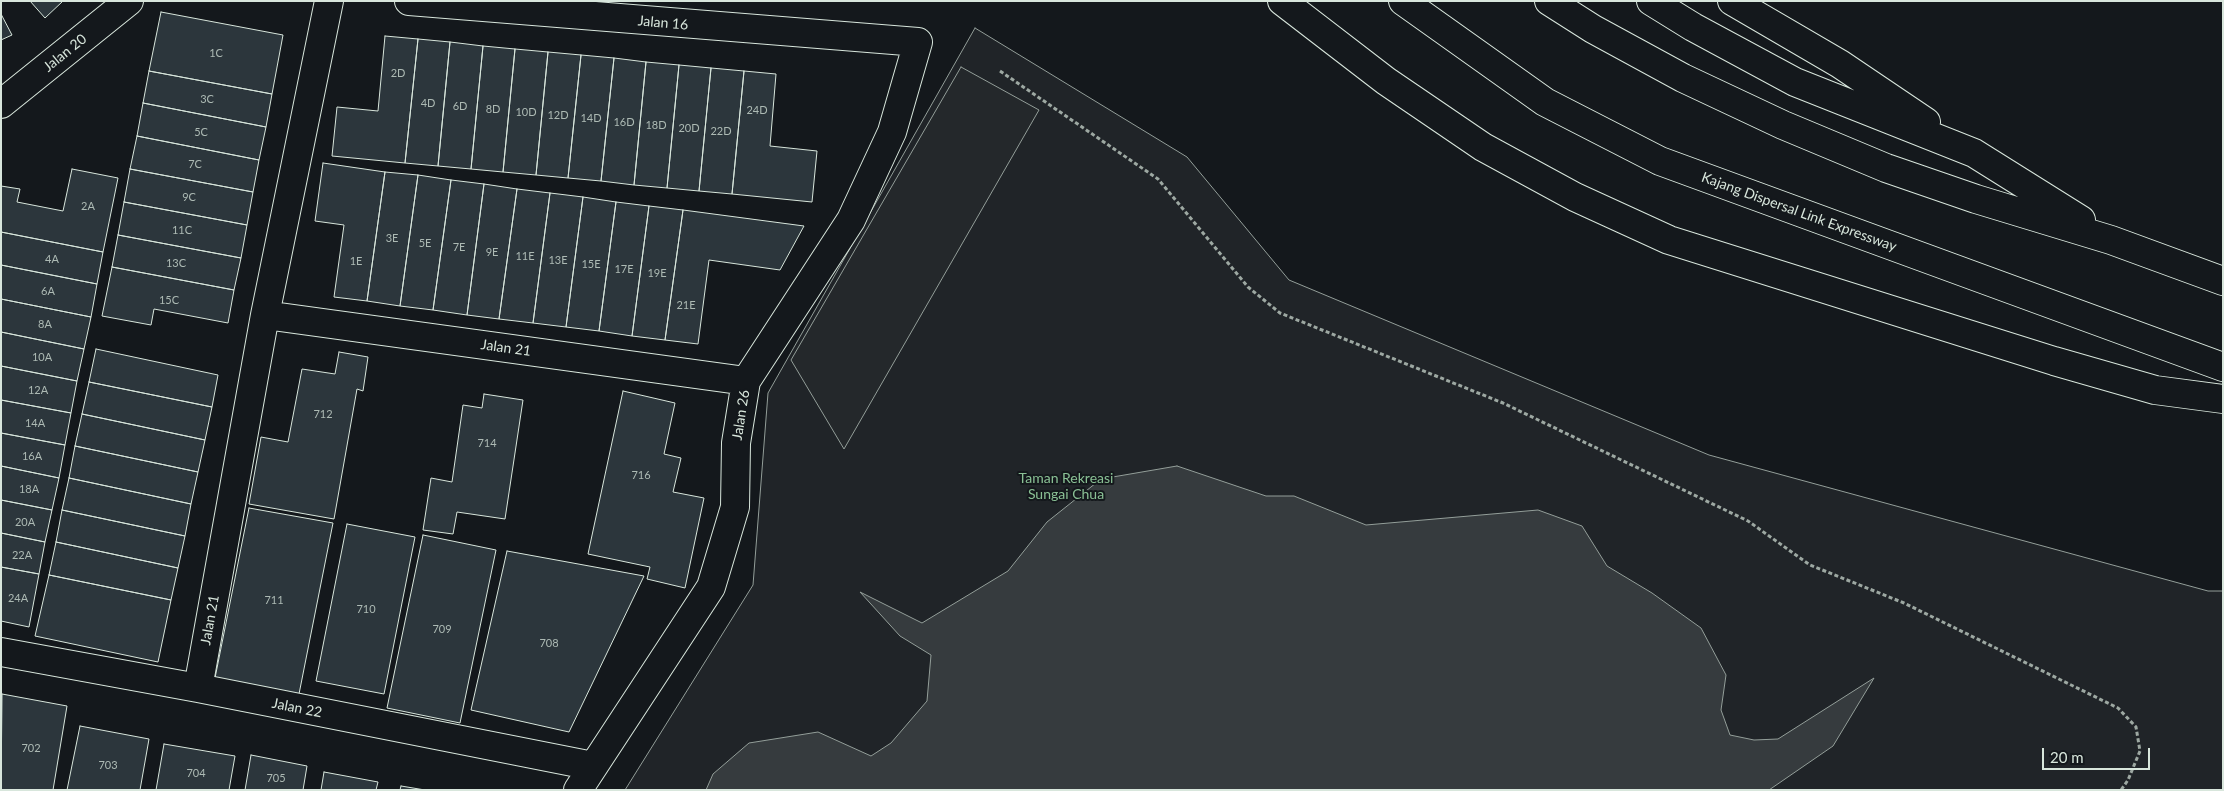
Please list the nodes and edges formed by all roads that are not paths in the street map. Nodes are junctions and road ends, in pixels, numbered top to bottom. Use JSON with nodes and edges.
{"nodes":[{"id":1,"x":129,"y":1,"type":"edge"},
{"id":2,"x":329,"y":1,"type":"edge"},
{"id":3,"x":409,"y":1,"type":"edge"},
{"id":4,"x":1282,"y":1,"type":"edge"},
{"id":5,"x":1403,"y":1,"type":"edge"},
{"id":6,"x":1548,"y":1,"type":"edge"},
{"id":7,"x":1651,"y":1,"type":"edge"},
{"id":8,"x":1732,"y":1,"type":"edge"},
{"id":9,"x":918,"y":42,"type":"joint"},
{"id":10,"x":1,"y":104,"type":"edge"},
{"id":11,"x":1974,"y":153,"type":"junction"},
{"id":12,"x":2111,"y":240,"type":"junction"},
{"id":13,"x":2223,"y":281,"type":"edge"},
{"id":14,"x":265,"y":315,"type":"junction"},
{"id":15,"x":2223,"y":367,"type":"edge"},
{"id":16,"x":746,"y":381,"type":"junction"},
{"id":17,"x":2223,"y":399,"type":"edge"},
{"id":18,"x":1,"y":652,"type":"edge"},
{"id":19,"x":198,"y":688,"type":"junction"},
{"id":20,"x":593,"y":766,"type":"junction"},
{"id":21,"x":578,"y":790,"type":"edge"}],
"edges":[{"from":1,"to":10,"type":"main road","name":"Jalan 20"},
{"from":2,"to":14,"type":"main road","name":"Jalan 21"},
{"from":3,"to":9,"type":"main road","name":"Jalan 16"},
{"from":4,"to":17,"type":"main road"},
{"from":5,"to":15,"type":"main road","name":"Kajang Dispersal Link Expressway"},
{"from":6,"to":12,"type":"main road"},
{"from":7,"to":11,"type":"main road"},
{"from":8,"to":11,"type":"main road"},
{"from":9,"to":16,"type":"main road","name":"Jalan 26"},
{"from":11,"to":12,"type":"main road"},
{"from":12,"to":13,"type":"main road"},
{"from":14,"to":16,"type":"main road","name":"Jalan 21"},
{"from":14,"to":19,"type":"main road","name":"Jalan 21"},
{"from":16,"to":20,"type":"main road","name":"Jalan 26"},
{"from":18,"to":19,"type":"main road","name":"Jalan 22"},
{"from":19,"to":20,"type":"main road","name":"Jalan 22"},
{"from":20,"to":21,"type":"main road","name":"Jalan 26"}]}
